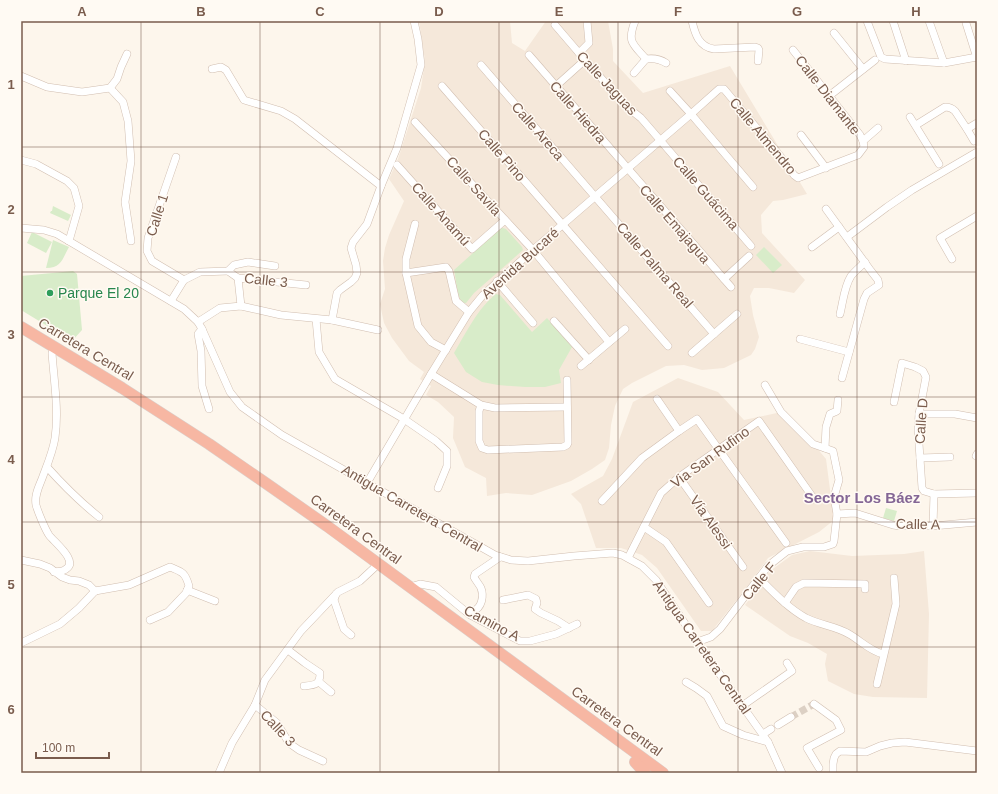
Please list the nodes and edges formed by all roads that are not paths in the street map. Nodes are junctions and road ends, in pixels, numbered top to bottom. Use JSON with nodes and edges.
{"nodes":[{"id":1,"x":414,"y":21,"type":"edge"},
{"id":2,"x":587,"y":21,"type":"edge"},
{"id":3,"x":635,"y":21,"type":"edge"},
{"id":4,"x":692,"y":21,"type":"edge"},
{"id":5,"x":867,"y":21,"type":"edge"},
{"id":6,"x":893,"y":21,"type":"edge"},
{"id":7,"x":930,"y":21,"type":"edge"},
{"id":8,"x":966,"y":23,"type":"dead end"},
{"id":9,"x":555,"y":25,"type":"dead end"},
{"id":10,"x":834,"y":33,"type":"dead end"},
{"id":11,"x":793,"y":50,"type":"dead end"},
{"id":12,"x":580,"y":53,"type":"junction"},
{"id":13,"x":127,"y":54,"type":"dead end"},
{"id":14,"x":529,"y":55,"type":"dead end"},
{"id":15,"x":977,"y":57,"type":"edge"},
{"id":16,"x":646,"y":59,"type":"junction"},
{"id":17,"x":585,"y":60,"type":"junction"},
{"id":18,"x":875,"y":60,"type":"dead end"},
{"id":19,"x":758,"y":61,"type":"dead end"},
{"id":20,"x":906,"y":61,"type":"junction"},
{"id":21,"x":666,"y":63,"type":"dead end"},
{"id":22,"x":944,"y":63,"type":"junction"},
{"id":23,"x":480,"y":65,"type":"dead end"},
{"id":24,"x":212,"y":69,"type":"dead end"},
{"id":25,"x":863,"y":69,"type":"junction"},
{"id":26,"x":634,"y":73,"type":"dead end"},
{"id":27,"x":21,"y":76,"type":"edge"},
{"id":28,"x":442,"y":86,"type":"dead end"},
{"id":29,"x":556,"y":86,"type":"junction"},
{"id":30,"x":110,"y":88,"type":"junction"},
{"id":31,"x":724,"y":89,"type":"joint"},
{"id":32,"x":670,"y":91,"type":"dead end"},
{"id":33,"x":829,"y":96,"type":"junction"},
{"id":34,"x":691,"y":114,"type":"junction"},
{"id":35,"x":910,"y":117,"type":"dead end"},
{"id":36,"x":415,"y":122,"type":"dead end"},
{"id":37,"x":977,"y":123,"type":"edge"},
{"id":38,"x":916,"y":125,"type":"junction"},
{"id":39,"x":878,"y":128,"type":"dead end"},
{"id":40,"x":967,"y":129,"type":"junction"},
{"id":41,"x":801,"y":135,"type":"dead end"},
{"id":42,"x":660,"y":140,"type":"junction"},
{"id":43,"x":863,"y":142,"type":"junction"},
{"id":44,"x":974,"y":142,"type":"dead end"},
{"id":45,"x":977,"y":152,"type":"edge"},
{"id":46,"x":176,"y":157,"type":"dead end"},
{"id":47,"x":21,"y":160,"type":"edge"},
{"id":48,"x":939,"y":164,"type":"dead end"},
{"id":49,"x":397,"y":165,"type":"dead end"},
{"id":50,"x":826,"y":168,"type":"junction"},
{"id":51,"x":627,"y":169,"type":"junction"},
{"id":52,"x":381,"y":186,"type":"junction"},
{"id":53,"x":753,"y":187,"type":"dead end"},
{"id":54,"x":595,"y":197,"type":"junction"},
{"id":55,"x":826,"y":209,"type":"dead end"},
{"id":56,"x":977,"y":216,"type":"edge"},
{"id":57,"x":505,"y":220,"type":"junction"},
{"id":58,"x":415,"y":224,"type":"dead end"},
{"id":59,"x":563,"y":225,"type":"junction"},
{"id":60,"x":839,"y":227,"type":"junction"},
{"id":61,"x":21,"y":228,"type":"edge"},
{"id":62,"x":847,"y":237,"type":"junction"},
{"id":63,"x":69,"y":241,"type":"junction"},
{"id":64,"x":131,"y":241,"type":"dead end"},
{"id":65,"x":751,"y":246,"type":"dead end"},
{"id":66,"x":812,"y":247,"type":"dead end"},
{"id":67,"x":533,"y":250,"type":"junction"},
{"id":68,"x":749,"y":256,"type":"dead end"},
{"id":69,"x":952,"y":259,"type":"dead end"},
{"id":70,"x":865,"y":262,"type":"junction"},
{"id":71,"x":275,"y":266,"type":"dead end"},
{"id":72,"x":228,"y":271,"type":"junction"},
{"id":73,"x":406,"y":273,"type":"junction"},
{"id":74,"x":238,"y":278,"type":"junction"},
{"id":75,"x":724,"y":279,"type":"junction"},
{"id":76,"x":184,"y":280,"type":"junction"},
{"id":77,"x":497,"y":281,"type":"junction"},
{"id":78,"x":306,"y":285,"type":"dead end"},
{"id":79,"x":731,"y":287,"type":"dead end"},
{"id":80,"x":171,"y":301,"type":"junction"},
{"id":81,"x":241,"y":306,"type":"junction"},
{"id":82,"x":469,"y":312,"type":"junction"},
{"id":83,"x":737,"y":314,"type":"dead end"},
{"id":84,"x":840,"y":314,"type":"dead end"},
{"id":85,"x":316,"y":319,"type":"junction"},
{"id":86,"x":332,"y":320,"type":"junction"},
{"id":87,"x":554,"y":321,"type":"dead end"},
{"id":88,"x":198,"y":322,"type":"junction"},
{"id":89,"x":533,"y":323,"type":"dead end"},
{"id":90,"x":21,"y":326,"type":"edge"},
{"id":91,"x":202,"y":329,"type":"junction"},
{"id":92,"x":625,"y":329,"type":"dead end"},
{"id":93,"x":378,"y":330,"type":"dead end"},
{"id":94,"x":21,"y":334,"type":"edge"},
{"id":95,"x":714,"y":334,"type":"junction"},
{"id":96,"x":800,"y":339,"type":"dead end"},
{"id":97,"x":609,"y":342,"type":"junction"},
{"id":98,"x":668,"y":346,"type":"dead end"},
{"id":99,"x":54,"y":350,"type":"junction"},
{"id":100,"x":446,"y":350,"type":"junction"},
{"id":101,"x":849,"y":352,"type":"junction"},
{"id":102,"x":692,"y":353,"type":"dead end"},
{"id":103,"x":589,"y":360,"type":"junction"},
{"id":104,"x":581,"y":366,"type":"dead end"},
{"id":105,"x":431,"y":374,"type":"junction"},
{"id":106,"x":842,"y":378,"type":"dead end"},
{"id":107,"x":567,"y":380,"type":"dead end"},
{"id":108,"x":765,"y":385,"type":"dead end"},
{"id":109,"x":657,"y":399,"type":"dead end"},
{"id":110,"x":838,"y":400,"type":"dead end"},
{"id":111,"x":894,"y":402,"type":"dead end"},
{"id":112,"x":481,"y":405,"type":"junction"},
{"id":113,"x":567,"y":407,"type":"junction"},
{"id":114,"x":209,"y":409,"type":"dead end"},
{"id":115,"x":919,"y":414,"type":"junction"},
{"id":116,"x":977,"y":418,"type":"edge"},
{"id":117,"x":404,"y":419,"type":"junction"},
{"id":118,"x":679,"y":431,"type":"junction"},
{"id":119,"x":825,"y":448,"type":"junction"},
{"id":120,"x":719,"y":449,"type":"junction"},
{"id":121,"x":950,"y":457,"type":"dead end"},
{"id":122,"x":920,"y":458,"type":"junction"},
{"id":123,"x":47,"y":466,"type":"junction"},
{"id":124,"x":679,"y":477,"type":"junction"},
{"id":125,"x":367,"y":483,"type":"junction"},
{"id":126,"x":438,"y":488,"type":"dead end"},
{"id":127,"x":977,"y":493,"type":"edge"},
{"id":128,"x":934,"y":494,"type":"junction"},
{"id":129,"x":814,"y":499,"type":"dead end"},
{"id":130,"x":602,"y":501,"type":"dead end"},
{"id":131,"x":837,"y":514,"type":"junction"},
{"id":132,"x":99,"y":517,"type":"dead end"},
{"id":133,"x":977,"y":522,"type":"edge"},
{"id":134,"x":933,"y":526,"type":"junction"},
{"id":135,"x":644,"y":527,"type":"junction"},
{"id":136,"x":786,"y":543,"type":"dead end"},
{"id":137,"x":500,"y":557,"type":"junction"},
{"id":138,"x":628,"y":558,"type":"junction"},
{"id":139,"x":21,"y":560,"type":"edge"},
{"id":140,"x":376,"y":566,"type":"junction"},
{"id":141,"x":743,"y":567,"type":"dead end"},
{"id":142,"x":54,"y":572,"type":"junction"},
{"id":143,"x":759,"y":578,"type":"junction"},
{"id":144,"x":894,"y":578,"type":"dead end"},
{"id":145,"x":410,"y":587,"type":"junction"},
{"id":146,"x":865,"y":589,"type":"dead end"},
{"id":147,"x":187,"y":590,"type":"junction"},
{"id":148,"x":95,"y":591,"type":"junction"},
{"id":149,"x":336,"y":594,"type":"junction"},
{"id":150,"x":503,"y":600,"type":"dead end"},
{"id":151,"x":216,"y":601,"type":"dead end"},
{"id":152,"x":709,"y":603,"type":"dead end"},
{"id":153,"x":785,"y":603,"type":"junction"},
{"id":154,"x":467,"y":612,"type":"junction"},
{"id":155,"x":150,"y":620,"type":"dead end"},
{"id":156,"x":577,"y":624,"type":"dead end"},
{"id":157,"x":569,"y":628,"type":"junction"},
{"id":158,"x":351,"y":635,"type":"dead end"},
{"id":159,"x":697,"y":642,"type":"junction"},
{"id":160,"x":21,"y":643,"type":"edge"},
{"id":161,"x":288,"y":650,"type":"junction"},
{"id":162,"x":884,"y":654,"type":"junction"},
{"id":163,"x":787,"y":663,"type":"dead end"},
{"id":164,"x":319,"y":682,"type":"junction"},
{"id":165,"x":686,"y":682,"type":"dead end"},
{"id":166,"x":877,"y":684,"type":"dead end"},
{"id":167,"x":304,"y":686,"type":"dead end"},
{"id":168,"x":331,"y":692,"type":"dead end"},
{"id":169,"x":814,"y":704,"type":"dead end"},
{"id":170,"x":255,"y":705,"type":"junction"},
{"id":171,"x":742,"y":706,"type":"junction"},
{"id":172,"x":791,"y":717,"type":"tunnel mouth"},
{"id":173,"x":778,"y":725,"type":"dead end"},
{"id":174,"x":771,"y":729,"type":"dead end"},
{"id":175,"x":763,"y":734,"type":"junction"},
{"id":176,"x":768,"y":742,"type":"junction"},
{"id":177,"x":977,"y":751,"type":"edge"},
{"id":178,"x":635,"y":757,"type":"junction"},
{"id":179,"x":323,"y":761,"type":"dead end"},
{"id":180,"x":819,"y":768,"type":"dead end"},
{"id":181,"x":219,"y":773,"type":"edge"},
{"id":182,"x":645,"y":773,"type":"edge"},
{"id":183,"x":650,"y":773,"type":"edge"},
{"id":184,"x":662,"y":773,"type":"edge"},
{"id":185,"x":671,"y":773,"type":"edge"},
{"id":186,"x":782,"y":773,"type":"edge"},
{"id":187,"x":833,"y":773,"type":"edge"}],
"edges":[{"from":1,"to":52,"type":"street"},
{"from":2,"to":12,"type":"street"},
{"from":3,"to":16,"type":"street"},
{"from":4,"to":19,"type":"street"},
{"from":5,"to":20,"type":"street"},
{"from":6,"to":20,"type":"street"},
{"from":7,"to":22,"type":"street"},
{"from":8,"to":15,"type":"street"},
{"from":9,"to":12,"type":"street","name":"Calle Jaguas"},
{"from":10,"to":25,"type":"street"},
{"from":11,"to":33,"type":"street","name":"Calle Diamante"},
{"from":12,"to":17,"type":"street","name":"Calle Jaguas"},
{"from":13,"to":30,"type":"street"},
{"from":14,"to":29,"type":"street","name":"Calle Hiedra"},
{"from":15,"to":22,"type":"street"},
{"from":16,"to":21,"type":"street"},
{"from":16,"to":26,"type":"street"},
{"from":17,"to":29,"type":"street"},
{"from":17,"to":42,"type":"street","name":"Calle Jaguas"},
{"from":18,"to":25,"type":"street"},
{"from":20,"to":22,"type":"street"},
{"from":23,"to":54,"type":"street","name":"Calle Areca"},
{"from":24,"to":52,"type":"street"},
{"from":25,"to":33,"type":"street"},
{"from":27,"to":30,"type":"street"},
{"from":28,"to":59,"type":"street","name":"Calle Pino"},
{"from":29,"to":51,"type":"street","name":"Calle Hiedra"},
{"from":30,"to":64,"type":"street"},
{"from":31,"to":34,"type":"street","name":"Avenida Bucaré"},
{"from":31,"to":50,"type":"street","name":"Calle Almendro"},
{"from":32,"to":34,"type":"street"},
{"from":33,"to":43,"type":"street","name":"Calle Diamante"},
{"from":34,"to":42,"type":"street","name":"Avenida Bucaré"},
{"from":34,"to":53,"type":"street"},
{"from":35,"to":38,"type":"street"},
{"from":36,"to":57,"type":"street","name":"Calle Savila"},
{"from":37,"to":40,"type":"street"},
{"from":38,"to":40,"type":"street"},
{"from":38,"to":48,"type":"street"},
{"from":39,"to":43,"type":"street"},
{"from":40,"to":44,"type":"street"},
{"from":41,"to":50,"type":"street"},
{"from":42,"to":51,"type":"street","name":"Avenida Bucaré"},
{"from":42,"to":65,"type":"street","name":"Calle Guácima"},
{"from":43,"to":50,"type":"street"},
{"from":45,"to":62,"type":"street"},
{"from":46,"to":76,"type":"street","name":"Calle 1"},
{"from":47,"to":63,"type":"street"},
{"from":49,"to":57,"type":"street","name":"Calle Anamú"},
{"from":51,"to":54,"type":"street","name":"Avenida Bucaré"},
{"from":51,"to":75,"type":"street","name":"Calle Emajagua"},
{"from":52,"to":86,"type":"street"},
{"from":54,"to":59,"type":"street","name":"Avenida Bucaré"},
{"from":54,"to":95,"type":"street","name":"Calle Palma Real"},
{"from":55,"to":60,"type":"street"},
{"from":56,"to":69,"type":"street"},
{"from":57,"to":67,"type":"street","name":"Calle Savila"},
{"from":58,"to":73,"type":"street"},
{"from":59,"to":67,"type":"street","name":"Avenida Bucaré"},
{"from":59,"to":98,"type":"street","name":"Calle Pino"},
{"from":60,"to":62,"type":"street"},
{"from":60,"to":66,"type":"street"},
{"from":61,"to":63,"type":"street","name":"Antigua Carretera Central"},
{"from":62,"to":70,"type":"street"},
{"from":63,"to":80,"type":"street","name":"Antigua Carretera Central"},
{"from":67,"to":77,"type":"street","name":"Avenida Bucaré"},
{"from":67,"to":97,"type":"street","name":"Calle Savila"},
{"from":68,"to":75,"type":"street"},
{"from":70,"to":84,"type":"street"},
{"from":70,"to":101,"type":"street"},
{"from":71,"to":72,"type":"street"},
{"from":72,"to":74,"type":"street","name":"Calle 3"},
{"from":72,"to":76,"type":"street"},
{"from":73,"to":82,"type":"street"},
{"from":73,"to":100,"type":"street"},
{"from":74,"to":78,"type":"street","name":"Calle 3"},
{"from":74,"to":81,"type":"street"},
{"from":75,"to":79,"type":"street","name":"Calle Emajagua"},
{"from":76,"to":80,"type":"street"},
{"from":77,"to":82,"type":"street","name":"Avenida Bucaré"},
{"from":77,"to":89,"type":"street"},
{"from":80,"to":88,"type":"street","name":"Antigua Carretera Central"},
{"from":81,"to":85,"type":"street"},
{"from":81,"to":88,"type":"street"},
{"from":82,"to":100,"type":"street","name":"Avenida Bucaré"},
{"from":83,"to":95,"type":"street"},
{"from":85,"to":86,"type":"street"},
{"from":85,"to":117,"type":"street"},
{"from":86,"to":93,"type":"street"},
{"from":87,"to":103,"type":"street"},
{"from":88,"to":91,"type":"street","name":"Antigua Carretera Central"},
{"from":90,"to":99,"type":"highway","name":"Carretera Central"},
{"from":91,"to":114,"type":"street"},
{"from":91,"to":125,"type":"street","name":"Antigua Carretera Central"},
{"from":92,"to":97,"type":"street"},
{"from":94,"to":99,"type":"highway","name":"Carretera Central"},
{"from":95,"to":102,"type":"street"},
{"from":96,"to":101,"type":"street"},
{"from":97,"to":103,"type":"street"},
{"from":99,"to":123,"type":"street"},
{"from":99,"to":140,"type":"highway","name":"Carretera Central"},
{"from":100,"to":105,"type":"street","name":"Avenida Bucaré"},
{"from":101,"to":106,"type":"street"},
{"from":103,"to":104,"type":"street"},
{"from":105,"to":112,"type":"street"},
{"from":105,"to":117,"type":"street","name":"Avenida Bucaré"},
{"from":107,"to":113,"type":"street"},
{"from":108,"to":119,"type":"street","name":"Calle F"},
{"from":109,"to":118,"type":"street"},
{"from":110,"to":119,"type":"street"},
{"from":111,"to":115,"type":"street","name":"Calle D"},
{"from":112,"to":113,"type":"street"},
{"from":112,"to":113,"type":"street"},
{"from":115,"to":116,"type":"street"},
{"from":115,"to":122,"type":"street","name":"Calle D"},
{"from":117,"to":125,"type":"street","name":"Avenida Bucaré"},
{"from":117,"to":126,"type":"street"},
{"from":118,"to":120,"type":"street"},
{"from":118,"to":130,"type":"street"},
{"from":119,"to":131,"type":"street","name":"Calle F"},
{"from":120,"to":124,"type":"street","name":"Via San Rufino"},
{"from":120,"to":129,"type":"street","name":"Via San Rufino"},
{"from":120,"to":136,"type":"street"},
{"from":121,"to":122,"type":"street"},
{"from":122,"to":128,"type":"street","name":"Calle D"},
{"from":123,"to":132,"type":"street"},
{"from":123,"to":142,"type":"street"},
{"from":124,"to":135,"type":"street","name":"Via San Rufino"},
{"from":124,"to":141,"type":"street","name":"Vía Alessi"},
{"from":125,"to":137,"type":"street","name":"Antigua Carretera Central"},
{"from":127,"to":128,"type":"street"},
{"from":128,"to":134,"type":"street"},
{"from":131,"to":134,"type":"street","name":"Calle A"},
{"from":131,"to":143,"type":"street","name":"Calle F"},
{"from":133,"to":134,"type":"street","name":"Calle A"},
{"from":135,"to":138,"type":"street","name":"Via San Rufino"},
{"from":135,"to":152,"type":"street"},
{"from":137,"to":138,"type":"street","name":"Antigua Carretera Central"},
{"from":137,"to":154,"type":"street"},
{"from":138,"to":159,"type":"street","name":"Antigua Carretera Central"},
{"from":139,"to":142,"type":"street"},
{"from":140,"to":145,"type":"highway","name":"Carretera Central"},
{"from":140,"to":149,"type":"street"},
{"from":140,"to":178,"type":"highway","name":"Carretera Central"},
{"from":142,"to":148,"type":"street"},
{"from":143,"to":153,"type":"street"},
{"from":143,"to":159,"type":"street","name":"Calle F"},
{"from":144,"to":162,"type":"street"},
{"from":145,"to":154,"type":"street","name":"Camino A"},
{"from":145,"to":178,"type":"highway","name":"Carretera Central"},
{"from":146,"to":153,"type":"street"},
{"from":147,"to":148,"type":"street"},
{"from":147,"to":151,"type":"street"},
{"from":147,"to":155,"type":"street"},
{"from":148,"to":160,"type":"street"},
{"from":149,"to":158,"type":"street"},
{"from":149,"to":161,"type":"street"},
{"from":150,"to":157,"type":"street"},
{"from":153,"to":162,"type":"street"},
{"from":154,"to":157,"type":"street","name":"Camino A"},
{"from":156,"to":157,"type":"street","name":"Camino A"},
{"from":159,"to":171,"type":"street","name":"Antigua Carretera Central"},
{"from":161,"to":164,"type":"street"},
{"from":161,"to":170,"type":"street"},
{"from":162,"to":166,"type":"street"},
{"from":163,"to":171,"type":"street"},
{"from":164,"to":167,"type":"street"},
{"from":164,"to":168,"type":"street"},
{"from":165,"to":176,"type":"street"},
{"from":169,"to":180,"type":"street"},
{"from":170,"to":179,"type":"street","name":"Calle 3"},
{"from":170,"to":181,"type":"street"},
{"from":171,"to":175,"type":"street","name":"Antigua Carretera Central"},
{"from":172,"to":173,"type":"street"},
{"from":174,"to":175,"type":"street"},
{"from":175,"to":176,"type":"street","name":"Antigua Carretera Central"},
{"from":176,"to":186,"type":"street","name":"Antigua Carretera Central"},
{"from":177,"to":187,"type":"street"},
{"from":178,"to":182,"type":"highway"},
{"from":178,"to":183,"type":"highway","name":"Carretera Central"},
{"from":178,"to":184,"type":"highway","name":"Carretera Central"},
{"from":178,"to":185,"type":"highway"}]}
